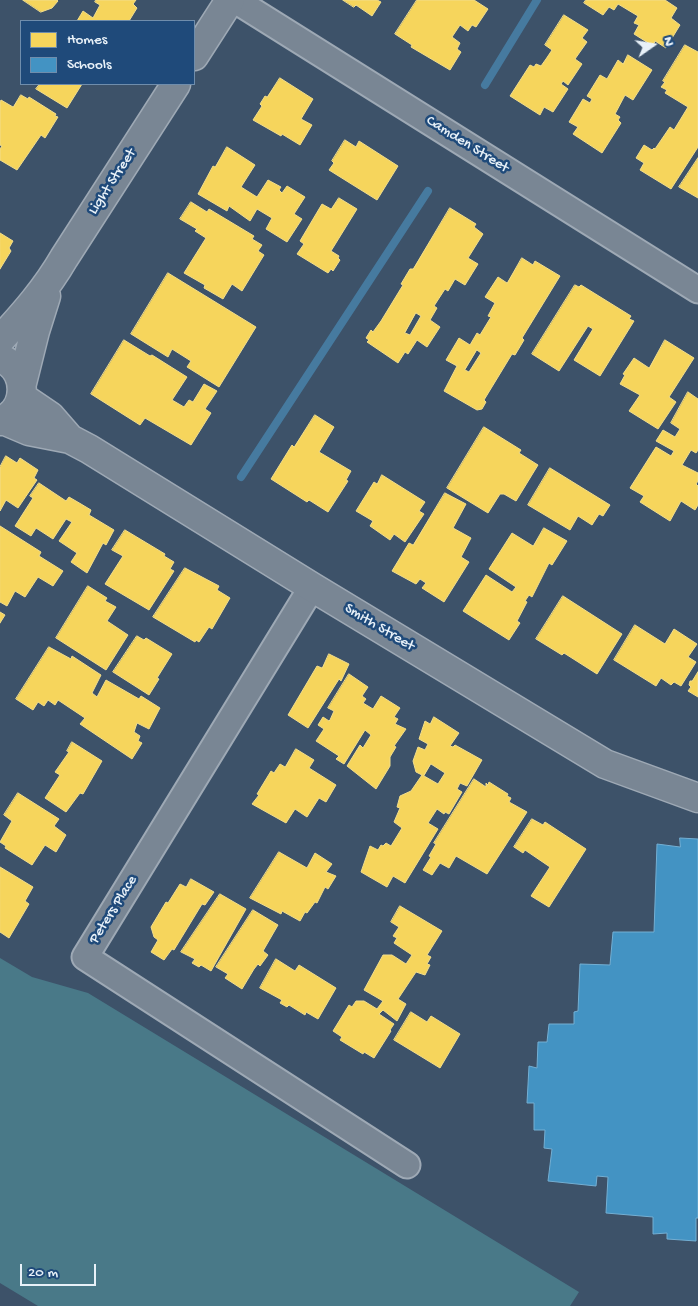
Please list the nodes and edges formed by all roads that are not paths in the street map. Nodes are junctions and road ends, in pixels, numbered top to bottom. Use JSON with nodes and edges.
{"nodes":[{"id":1,"x":230,"y":0,"type":"edge"},
{"id":2,"x":235,"y":0,"type":"edge"},
{"id":3,"x":195,"y":54,"type":"edge"},
{"id":4,"x":175,"y":85,"type":"edge"},
{"id":5,"x":51,"y":280,"type":"junction"},
{"id":6,"x":698,"y":290,"type":"edge"},
{"id":7,"x":0,"y":340,"type":"edge"},
{"id":8,"x":0,"y":358,"type":"edge"},
{"id":9,"x":22,"y":390,"type":"junction"},
{"id":10,"x":1,"y":420,"type":"edge"},
{"id":11,"x":70,"y":439,"type":"junction"},
{"id":12,"x":312,"y":587,"type":"junction"},
{"id":13,"x":698,"y":798,"type":"edge"},
{"id":14,"x":407,"y":1165,"type":"dead end"}],
"edges":[{"from":1,"to":3,"type":"street"},
{"from":2,"to":6,"type":"street","name":"Camden Street"},
{"from":4,"to":5,"type":"street","name":"Light Street"},
{"from":5,"to":7,"type":"street","name":"Light Street"},
{"from":5,"to":9,"type":"street","name":"Light Street"},
{"from":8,"to":9,"type":"street"},
{"from":9,"to":10,"type":"street"},
{"from":9,"to":11,"type":"street","name":"Smith Street"},
{"from":10,"to":11,"type":"street","name":"Smith Street"},
{"from":11,"to":12,"type":"street","name":"Smith Street"},
{"from":12,"to":13,"type":"street","name":"Smith Street"},
{"from":12,"to":14,"type":"street","name":"Peters Place"}]}
